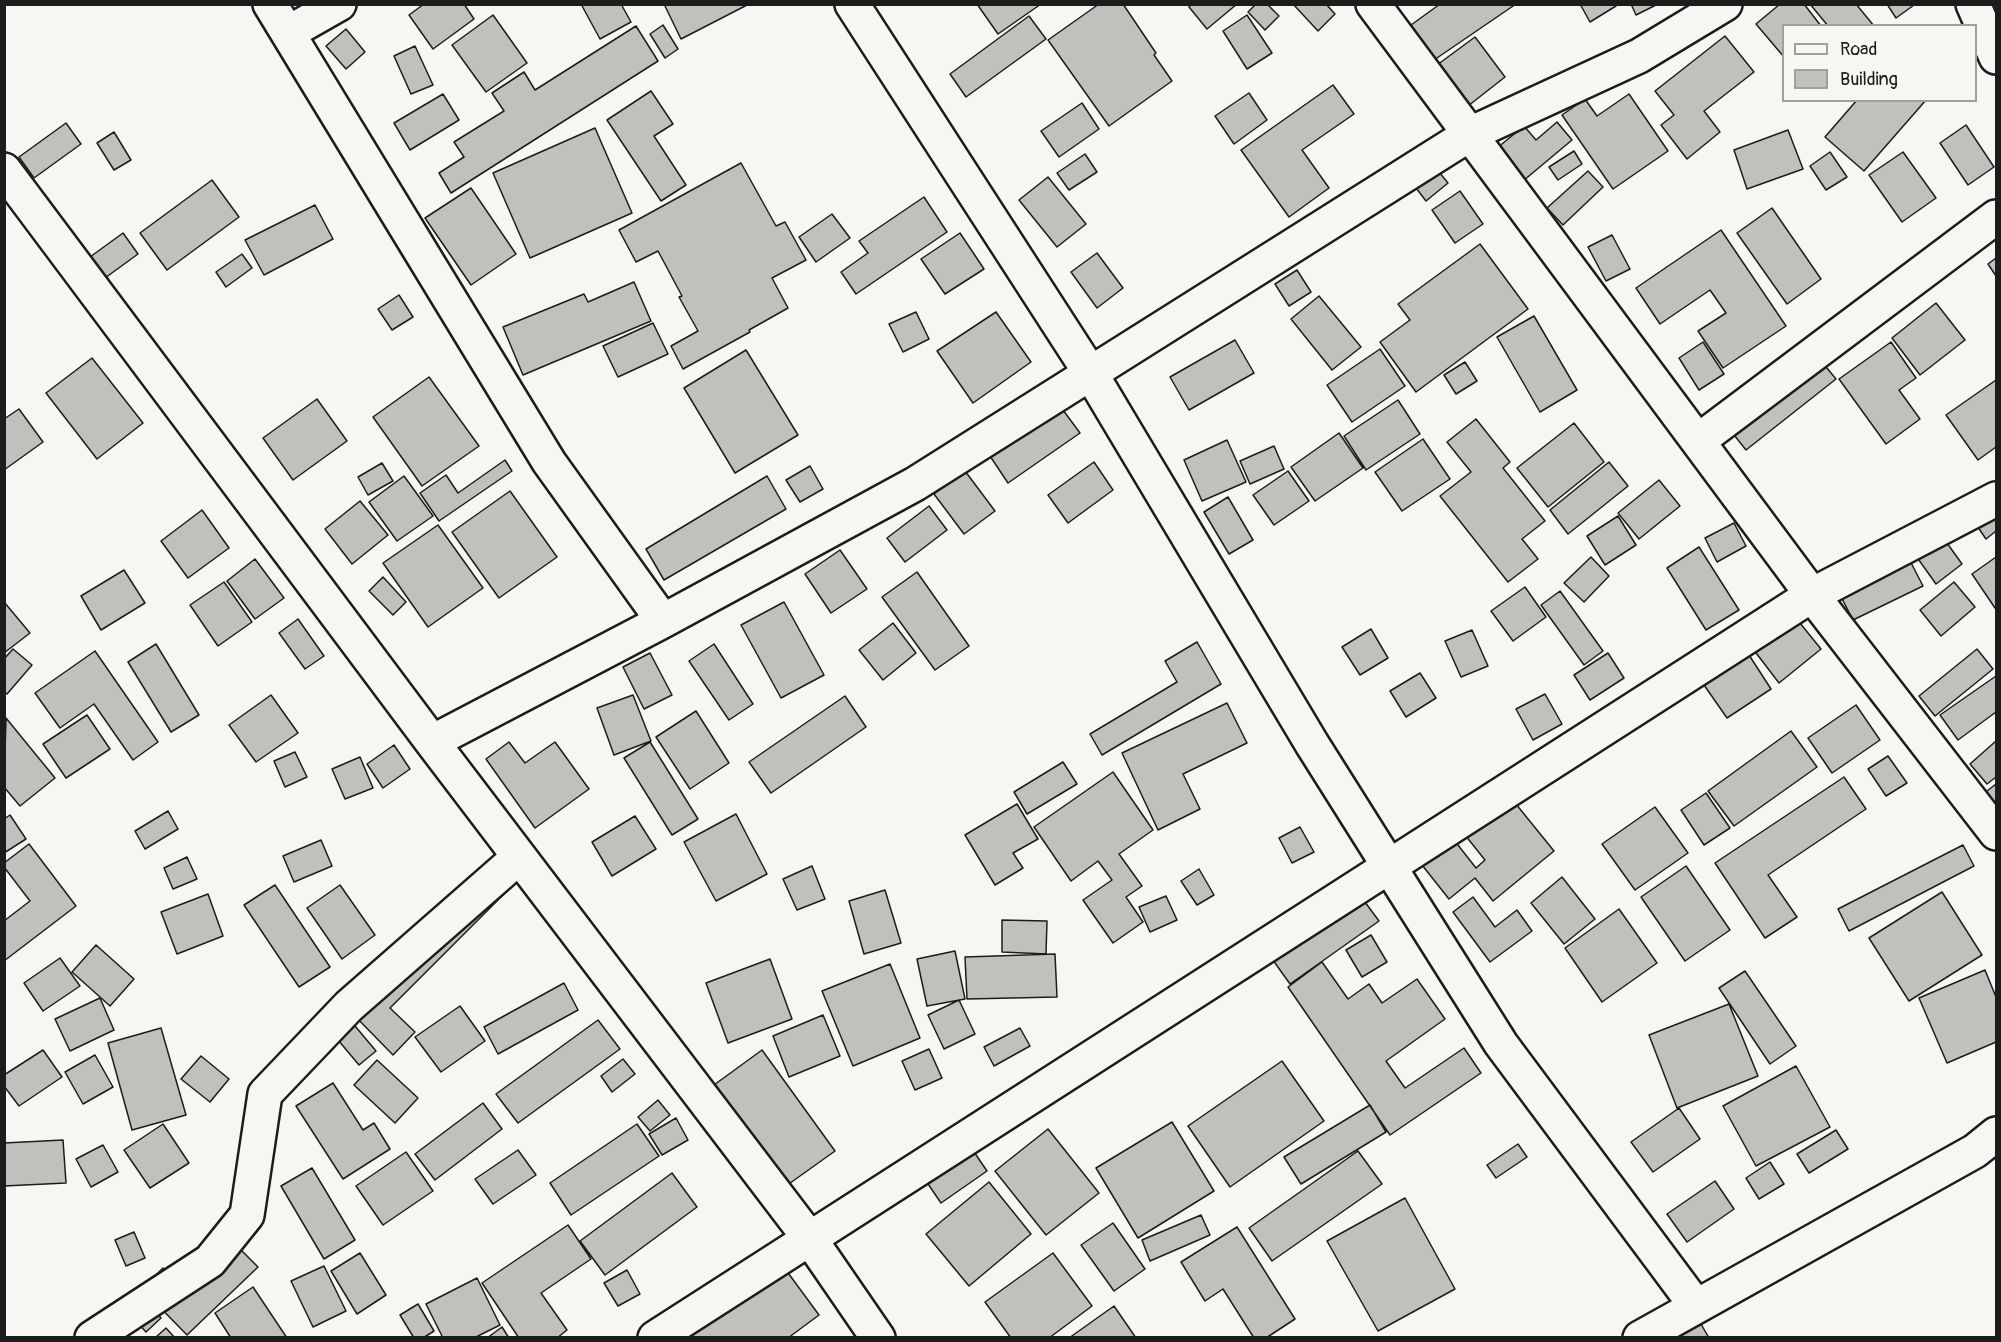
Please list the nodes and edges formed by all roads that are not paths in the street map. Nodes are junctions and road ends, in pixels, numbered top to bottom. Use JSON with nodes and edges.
{"nodes":[{"id":1,"x":270,"y":4,"type":"edge"},
{"id":2,"x":339,"y":4,"type":"edge"},
{"id":3,"x":852,"y":4,"type":"edge"},
{"id":4,"x":1373,"y":4,"type":"edge"},
{"id":5,"x":1725,"y":4,"type":"edge"},
{"id":6,"x":1973,"y":4,"type":"edge"},
{"id":7,"x":288,"y":33,"type":"junction"},
{"id":8,"x":1996,"y":57,"type":"edge"},
{"id":9,"x":1470,"y":135,"type":"junction"},
{"id":10,"x":8,"y":184,"type":"edge"},
{"id":11,"x":1996,"y":217,"type":"edge"},
{"id":12,"x":1091,"y":374,"type":"junction"},
{"id":13,"x":1698,"y":441,"type":"junction"},
{"id":14,"x":1996,"y":499,"type":"edge"},
{"id":15,"x":1812,"y":595,"type":"junction"},
{"id":16,"x":663,"y":621,"type":"junction"},
{"id":17,"x":432,"y":742,"type":"junction"},
{"id":18,"x":1996,"y":833,"type":"edge"},
{"id":19,"x":519,"y":857,"type":"junction"},
{"id":20,"x":1390,"y":868,"type":"junction"},
{"id":21,"x":1996,"y":1134,"type":"edge"},
{"id":22,"x":810,"y":1239,"type":"junction"},
{"id":23,"x":1696,"y":1306,"type":"junction"},
{"id":24,"x":92,"y":1338,"type":"edge"},
{"id":25,"x":655,"y":1338,"type":"edge"},
{"id":26,"x":878,"y":1338,"type":"edge"},
{"id":27,"x":1640,"y":1338,"type":"edge"}],
"edges":[{"from":1,"to":7,"type":"street"},
{"from":2,"to":7,"type":"street"},
{"from":3,"to":12,"type":"street"},
{"from":4,"to":9,"type":"street"},
{"from":5,"to":9,"type":"street"},
{"from":6,"to":8,"type":"street"},
{"from":7,"to":16,"type":"street"},
{"from":9,"to":12,"type":"street"},
{"from":9,"to":13,"type":"street"},
{"from":10,"to":17,"type":"street"},
{"from":11,"to":13,"type":"street"},
{"from":12,"to":16,"type":"street"},
{"from":12,"to":20,"type":"street"},
{"from":13,"to":15,"type":"street"},
{"from":14,"to":15,"type":"street"},
{"from":15,"to":18,"type":"street"},
{"from":15,"to":20,"type":"street"},
{"from":16,"to":17,"type":"street"},
{"from":17,"to":19,"type":"street"},
{"from":19,"to":22,"type":"street"},
{"from":19,"to":24,"type":"street"},
{"from":20,"to":22,"type":"street"},
{"from":20,"to":23,"type":"street"},
{"from":21,"to":23,"type":"street"},
{"from":22,"to":25,"type":"street"},
{"from":22,"to":26,"type":"street"},
{"from":23,"to":27,"type":"street"}]}
